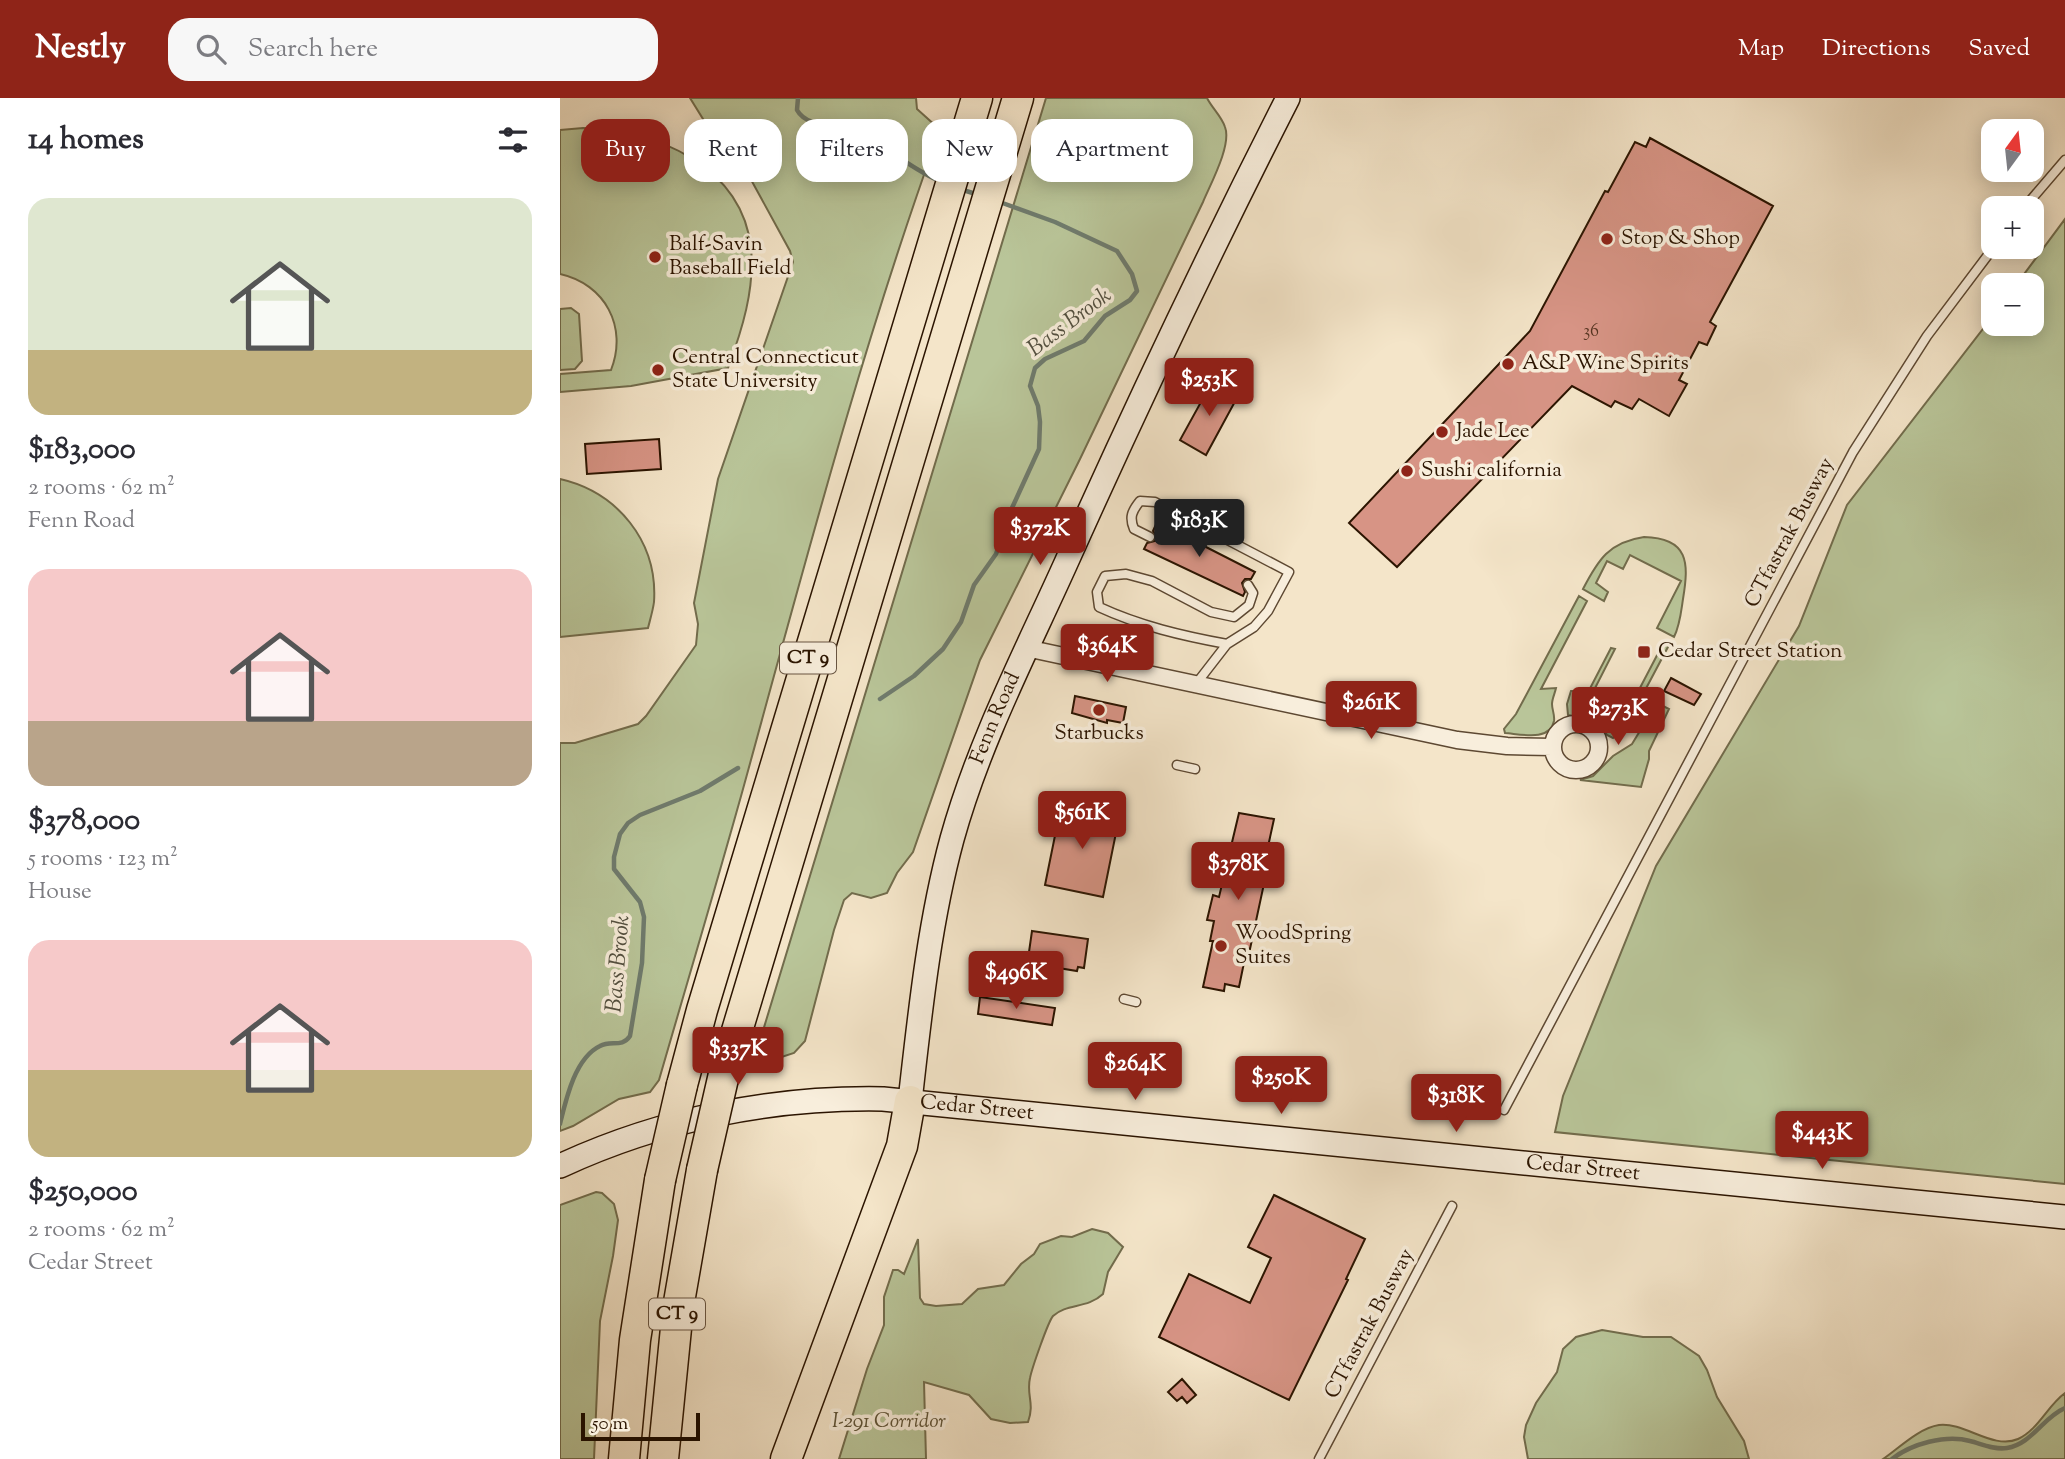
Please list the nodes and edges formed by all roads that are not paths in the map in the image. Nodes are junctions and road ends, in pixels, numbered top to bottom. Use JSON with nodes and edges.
{"nodes":[{"id":1,"x":977,"y":98,"type":"edge"},
{"id":2,"x":1018,"y":98,"type":"edge"},
{"id":3,"x":1288,"y":98,"type":"edge"},
{"id":4,"x":2065,"y":160,"type":"edge"},
{"id":5,"x":2034,"y":196,"type":"edge"},
{"id":6,"x":1985,"y":259,"type":"edge"},
{"id":7,"x":1150,"y":537,"type":"dead end"},
{"id":8,"x":1248,"y":585,"type":"dead end"},
{"id":9,"x":1227,"y":644,"type":"junction"},
{"id":10,"x":1026,"y":648,"type":"junction"},
{"id":11,"x":1196,"y":684,"type":"junction"},
{"id":12,"x":1552,"y":747,"type":"dead end"},
{"id":13,"x":1177,"y":765,"type":"dead end"},
{"id":14,"x":1195,"y":769,"type":"dead end"},
{"id":15,"x":1124,"y":999,"type":"dead end"},
{"id":16,"x":1136,"y":1002,"type":"dead end"},
{"id":17,"x":911,"y":1101,"type":"junction"},
{"id":18,"x":1504,"y":1110,"type":"dead end"},
{"id":19,"x":560,"y":1166,"type":"edge"},
{"id":20,"x":1452,"y":1206,"type":"dead end"},
{"id":21,"x":2065,"y":1217,"type":"edge"},
{"id":22,"x":624,"y":1459,"type":"edge"},
{"id":23,"x":663,"y":1459,"type":"edge"},
{"id":24,"x":786,"y":1459,"type":"edge"},
{"id":25,"x":1319,"y":1459,"type":"edge"}],
"edges":[{"from":1,"to":22,"type":"highway","number":"CT 9","bridge":true},
{"from":2,"to":23,"type":"highway","number":"CT 9","bridge":true},
{"from":3,"to":10,"type":"main road","name":"Fenn Road"},
{"from":4,"to":5,"type":"lane"},
{"from":6,"to":18,"type":"lane","name":"CTfastrak Busway"},
{"from":7,"to":9,"type":"lane"},
{"from":8,"to":9,"type":"lane"},
{"from":9,"to":11,"type":"lane"},
{"from":10,"to":11,"type":"street"},
{"from":10,"to":17,"type":"main road","name":"Fenn Road"},
{"from":11,"to":12,"type":"street"},
{"from":13,"to":14,"type":"lane"},
{"from":15,"to":16,"type":"lane"},
{"from":17,"to":19,"type":"main road","name":"Cedar Street"},
{"from":17,"to":21,"type":"main road","name":"Cedar Street"},
{"from":17,"to":24,"type":"highway"},
{"from":20,"to":25,"type":"lane","name":"CTfastrak Busway"}]}
